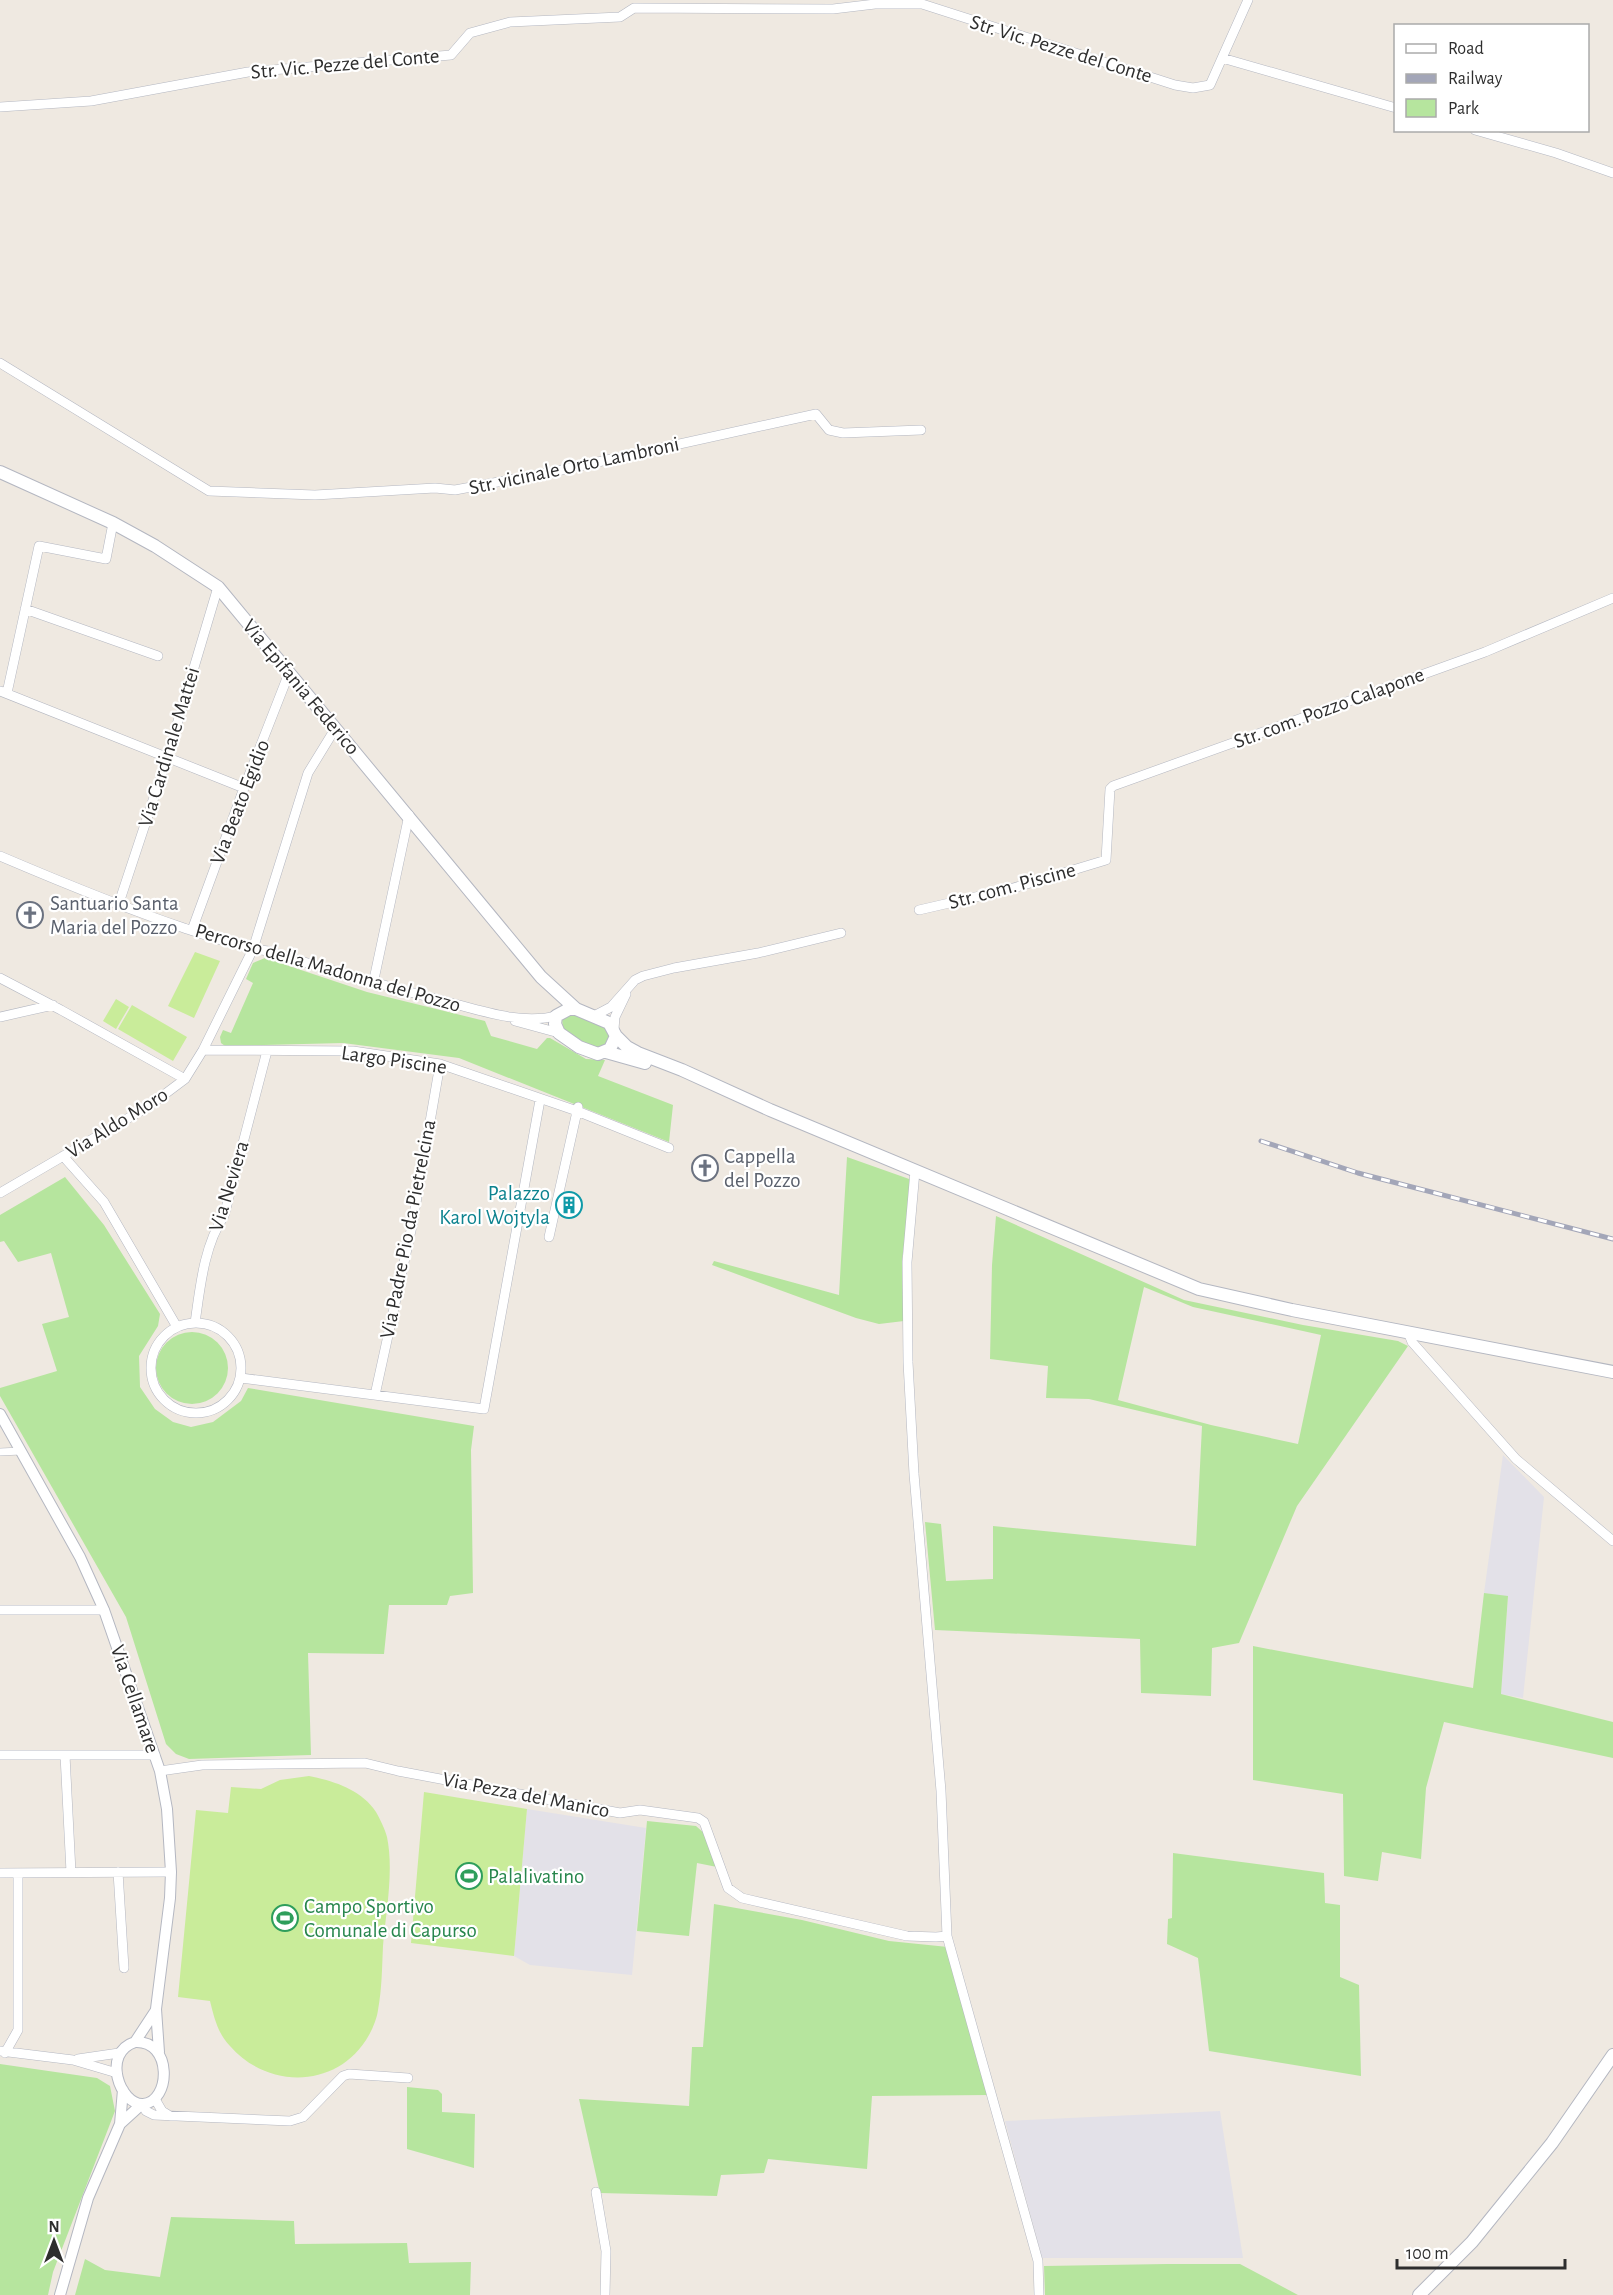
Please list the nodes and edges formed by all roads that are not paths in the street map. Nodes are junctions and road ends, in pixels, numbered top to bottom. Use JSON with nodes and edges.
{"nodes":[{"id":1,"x":1248,"y":0,"type":"edge"},
{"id":2,"x":1222,"y":58,"type":"junction"},
{"id":3,"x":0,"y":107,"type":"edge"},
{"id":4,"x":1394,"y":108,"type":"edge"},
{"id":5,"x":1482,"y":132,"type":"edge"},
{"id":6,"x":1613,"y":173,"type":"edge"},
{"id":7,"x":0,"y":363,"type":"edge"},
{"id":8,"x":921,"y":430,"type":"dead end"},
{"id":9,"x":0,"y":472,"type":"edge"},
{"id":10,"x":113,"y":523,"type":"junction"},
{"id":11,"x":218,"y":587,"type":"junction"},
{"id":12,"x":1613,"y":598,"type":"edge"},
{"id":13,"x":25,"y":609,"type":"junction"},
{"id":14,"x":158,"y":656,"type":"dead end"},
{"id":15,"x":289,"y":673,"type":"junction"},
{"id":16,"x":3,"y":692,"type":"edge"},
{"id":17,"x":335,"y":729,"type":"junction"},
{"id":18,"x":167,"y":758,"type":"junction"},
{"id":19,"x":244,"y":788,"type":"junction"},
{"id":20,"x":409,"y":815,"type":"junction"},
{"id":21,"x":0,"y":856,"type":"edge"},
{"id":22,"x":1106,"y":860,"type":"joint"},
{"id":23,"x":118,"y":906,"type":"junction"},
{"id":24,"x":919,"y":910,"type":"dead end"},
{"id":25,"x":192,"y":930,"type":"junction"},
{"id":26,"x":841,"y":933,"type":"dead end"},
{"id":27,"x":254,"y":949,"type":"junction"},
{"id":28,"x":541,"y":976,"type":"junction"},
{"id":29,"x":0,"y":978,"type":"edge"},
{"id":30,"x":373,"y":984,"type":"junction"},
{"id":31,"x":627,"y":992,"type":"junction"},
{"id":32,"x":52,"y":1005,"type":"junction"},
{"id":33,"x":576,"y":1009,"type":"junction"},
{"id":34,"x":490,"y":1012,"type":"junction"},
{"id":35,"x":557,"y":1015,"type":"junction"},
{"id":36,"x":594,"y":1016,"type":"junction"},
{"id":37,"x":0,"y":1017,"type":"edge"},
{"id":38,"x":559,"y":1033,"type":"junction"},
{"id":39,"x":615,"y":1033,"type":"junction"},
{"id":40,"x":203,"y":1050,"type":"junction"},
{"id":41,"x":267,"y":1051,"type":"junction"},
{"id":42,"x":606,"y":1052,"type":"junction"},
{"id":43,"x":440,"y":1064,"type":"junction"},
{"id":44,"x":185,"y":1079,"type":"junction"},
{"id":45,"x":701,"y":1079,"type":"junction"},
{"id":46,"x":540,"y":1100,"type":"junction"},
{"id":47,"x":577,"y":1109,"type":"junction"},
{"id":48,"x":669,"y":1148,"type":"dead end"},
{"id":49,"x":63,"y":1156,"type":"junction"},
{"id":50,"x":915,"y":1171,"type":"junction"},
{"id":51,"x":0,"y":1193,"type":"edge"},
{"id":52,"x":549,"y":1237,"type":"dead end"},
{"id":53,"x":195,"y":1323,"type":"junction"},
{"id":54,"x":177,"y":1327,"type":"junction"},
{"id":55,"x":1408,"y":1332,"type":"junction"},
{"id":56,"x":1613,"y":1372,"type":"edge"},
{"id":57,"x":241,"y":1378,"type":"junction"},
{"id":58,"x":375,"y":1395,"type":"junction"},
{"id":59,"x":0,"y":1414,"type":"edge"},
{"id":60,"x":0,"y":1452,"type":"edge"},
{"id":61,"x":21,"y":1452,"type":"junction"},
{"id":62,"x":1613,"y":1540,"type":"edge"},
{"id":63,"x":104,"y":1610,"type":"junction"},
{"id":64,"x":0,"y":1611,"type":"edge"},
{"id":65,"x":0,"y":1755,"type":"edge"},
{"id":66,"x":65,"y":1755,"type":"junction"},
{"id":67,"x":155,"y":1755,"type":"junction"},
{"id":68,"x":160,"y":1771,"type":"junction"},
{"id":69,"x":0,"y":1872,"type":"edge"},
{"id":70,"x":18,"y":1872,"type":"junction"},
{"id":71,"x":71,"y":1872,"type":"junction"},
{"id":72,"x":118,"y":1872,"type":"junction"},
{"id":73,"x":171,"y":1872,"type":"junction"},
{"id":74,"x":947,"y":1936,"type":"junction"},
{"id":75,"x":124,"y":1968,"type":"dead end"},
{"id":76,"x":156,"y":2009,"type":"junction"},
{"id":77,"x":135,"y":2042,"type":"junction"},
{"id":78,"x":2,"y":2052,"type":"edge"},
{"id":79,"x":159,"y":2052,"type":"junction"},
{"id":80,"x":119,"y":2053,"type":"junction"},
{"id":81,"x":1613,"y":2055,"type":"edge"},
{"id":82,"x":73,"y":2060,"type":"junction"},
{"id":83,"x":117,"y":2073,"type":"junction"},
{"id":84,"x":408,"y":2078,"type":"dead end"},
{"id":85,"x":123,"y":2090,"type":"junction"},
{"id":86,"x":155,"y":2099,"type":"junction"},
{"id":87,"x":142,"y":2104,"type":"junction"},
{"id":88,"x":170,"y":2116,"type":"junction"},
{"id":89,"x":120,"y":2124,"type":"junction"},
{"id":90,"x":596,"y":2192,"type":"dead end"},
{"id":91,"x":60,"y":2295,"type":"edge"},
{"id":92,"x":605,"y":2295,"type":"edge"},
{"id":93,"x":1039,"y":2295,"type":"edge"},
{"id":94,"x":1419,"y":2295,"type":"edge"}],
"edges":[{"from":1,"to":2,"type":"street"},
{"from":2,"to":3,"type":"street","name":"Str. Vic. Pezze del Conte"},
{"from":2,"to":4,"type":"street"},
{"from":5,"to":6,"type":"street"},
{"from":7,"to":8,"type":"street","name":"Str. vicinale Orto Lambroni"},
{"from":9,"to":10,"type":"main road","name":"Via Epifania Federico"},
{"from":10,"to":11,"type":"main road","name":"Via Epifania Federico"},
{"from":10,"to":13,"type":"street"},
{"from":11,"to":15,"type":"main road","name":"Via Epifania Federico"},
{"from":11,"to":18,"type":"street","name":"Via Cardinale Mattei"},
{"from":12,"to":22,"type":"street","name":"Str. com. Pozzo Calapone"},
{"from":13,"to":14,"type":"street"},
{"from":13,"to":16,"type":"street"},
{"from":15,"to":17,"type":"main road","name":"Via Epifania Federico"},
{"from":15,"to":19,"type":"street","name":"Via Beato Egidio"},
{"from":16,"to":18,"type":"street"},
{"from":17,"to":20,"type":"main road","name":"Via Epifania Federico"},
{"from":17,"to":27,"type":"street","name":"Via Aldo Moro"},
{"from":18,"to":19,"type":"street"},
{"from":18,"to":23,"type":"street","name":"Via Cardinale Mattei"},
{"from":19,"to":25,"type":"street","name":"Via Beato Egidio"},
{"from":20,"to":28,"type":"main road","name":"Via Epifania Federico"},
{"from":20,"to":30,"type":"street"},
{"from":21,"to":23,"type":"street","name":"Percorso della Madonna del Pozzo"},
{"from":22,"to":24,"type":"street","name":"Str. com. Piscine"},
{"from":23,"to":25,"type":"street","name":"Percorso della Madonna del Pozzo"},
{"from":25,"to":27,"type":"street","name":"Percorso della Madonna del Pozzo"},
{"from":26,"to":31,"type":"street"},
{"from":27,"to":30,"type":"street","name":"Percorso della Madonna del Pozzo"},
{"from":27,"to":40,"type":"street","name":"Via Aldo Moro"},
{"from":28,"to":33,"type":"main road","name":"Via Epifania Federico"},
{"from":28,"to":35,"type":"main road","name":"Via Epifania Federico"},
{"from":29,"to":32,"type":"street"},
{"from":30,"to":34,"type":"street","name":"Percorso della Madonna del Pozzo"},
{"from":31,"to":36,"type":"street"},
{"from":31,"to":39,"type":"street"},
{"from":32,"to":37,"type":"street"},
{"from":32,"to":44,"type":"street"},
{"from":33,"to":35,"type":"main road"},
{"from":33,"to":36,"type":"main road"},
{"from":34,"to":35,"type":"street"},
{"from":34,"to":38,"type":"street"},
{"from":35,"to":38,"type":"main road","name":"Via Epifania Federico"},
{"from":36,"to":39,"type":"main road"},
{"from":38,"to":42,"type":"main road"},
{"from":39,"to":42,"type":"main road"},
{"from":39,"to":45,"type":"main road"},
{"from":40,"to":41,"type":"street","name":"Largo Piscine"},
{"from":40,"to":44,"type":"street","name":"Via Aldo Moro"},
{"from":41,"to":43,"type":"street","name":"Largo Piscine"},
{"from":41,"to":53,"type":"street","name":"Via Neviera"},
{"from":42,"to":45,"type":"main road"},
{"from":43,"to":46,"type":"street","name":"Largo Piscine"},
{"from":43,"to":58,"type":"street","name":"Via Padre Pio da Pietrelcina"},
{"from":44,"to":49,"type":"street","name":"Via Aldo Moro"},
{"from":45,"to":50,"type":"main road"},
{"from":46,"to":47,"type":"street","name":"Largo Piscine"},
{"from":46,"to":58,"type":"street"},
{"from":47,"to":48,"type":"street","name":"Largo Piscine"},
{"from":47,"to":52,"type":"street"},
{"from":49,"to":51,"type":"street","name":"Via Aldo Moro"},
{"from":49,"to":54,"type":"street"},
{"from":50,"to":55,"type":"main road"},
{"from":50,"to":74,"type":"street"},
{"from":53,"to":54,"type":"street"},
{"from":53,"to":57,"type":"street"},
{"from":54,"to":57,"type":"street"},
{"from":55,"to":56,"type":"main road"},
{"from":55,"to":62,"type":"street"},
{"from":57,"to":58,"type":"street"},
{"from":59,"to":61,"type":"street","name":"Via Cellamare"},
{"from":60,"to":61,"type":"street"},
{"from":61,"to":63,"type":"street","name":"Via Cellamare"},
{"from":63,"to":64,"type":"street"},
{"from":63,"to":67,"type":"street","name":"Via Cellamare"},
{"from":65,"to":66,"type":"street"},
{"from":66,"to":67,"type":"street"},
{"from":66,"to":71,"type":"street"},
{"from":67,"to":68,"type":"street","name":"Via Cellamare"},
{"from":68,"to":73,"type":"street","name":"Via Cellamare"},
{"from":68,"to":74,"type":"street","name":"Via Pezza del Manico"},
{"from":69,"to":70,"type":"street"},
{"from":70,"to":71,"type":"street"},
{"from":70,"to":78,"type":"street"},
{"from":71,"to":72,"type":"street"},
{"from":72,"to":73,"type":"street"},
{"from":72,"to":75,"type":"street"},
{"from":73,"to":76,"type":"street","name":"Via Cellamare"},
{"from":74,"to":93,"type":"street"},
{"from":76,"to":77,"type":"street","name":"Via Cellamare"},
{"from":76,"to":79,"type":"street","name":"Via Cellamare"},
{"from":77,"to":79,"type":"street"},
{"from":77,"to":80,"type":"street","name":"Via Cellamare"},
{"from":78,"to":82,"type":"street"},
{"from":79,"to":86,"type":"street","name":"Via Cellamare"},
{"from":80,"to":82,"type":"street"},
{"from":80,"to":83,"type":"street"},
{"from":81,"to":94,"type":"main road"},
{"from":82,"to":83,"type":"street"},
{"from":83,"to":85,"type":"street"},
{"from":84,"to":88,"type":"street"},
{"from":85,"to":87,"type":"street"},
{"from":85,"to":89,"type":"street"},
{"from":86,"to":87,"type":"street"},
{"from":86,"to":88,"type":"street"},
{"from":87,"to":88,"type":"street"},
{"from":87,"to":89,"type":"street"},
{"from":89,"to":91,"type":"street"},
{"from":90,"to":92,"type":"street"}]}
